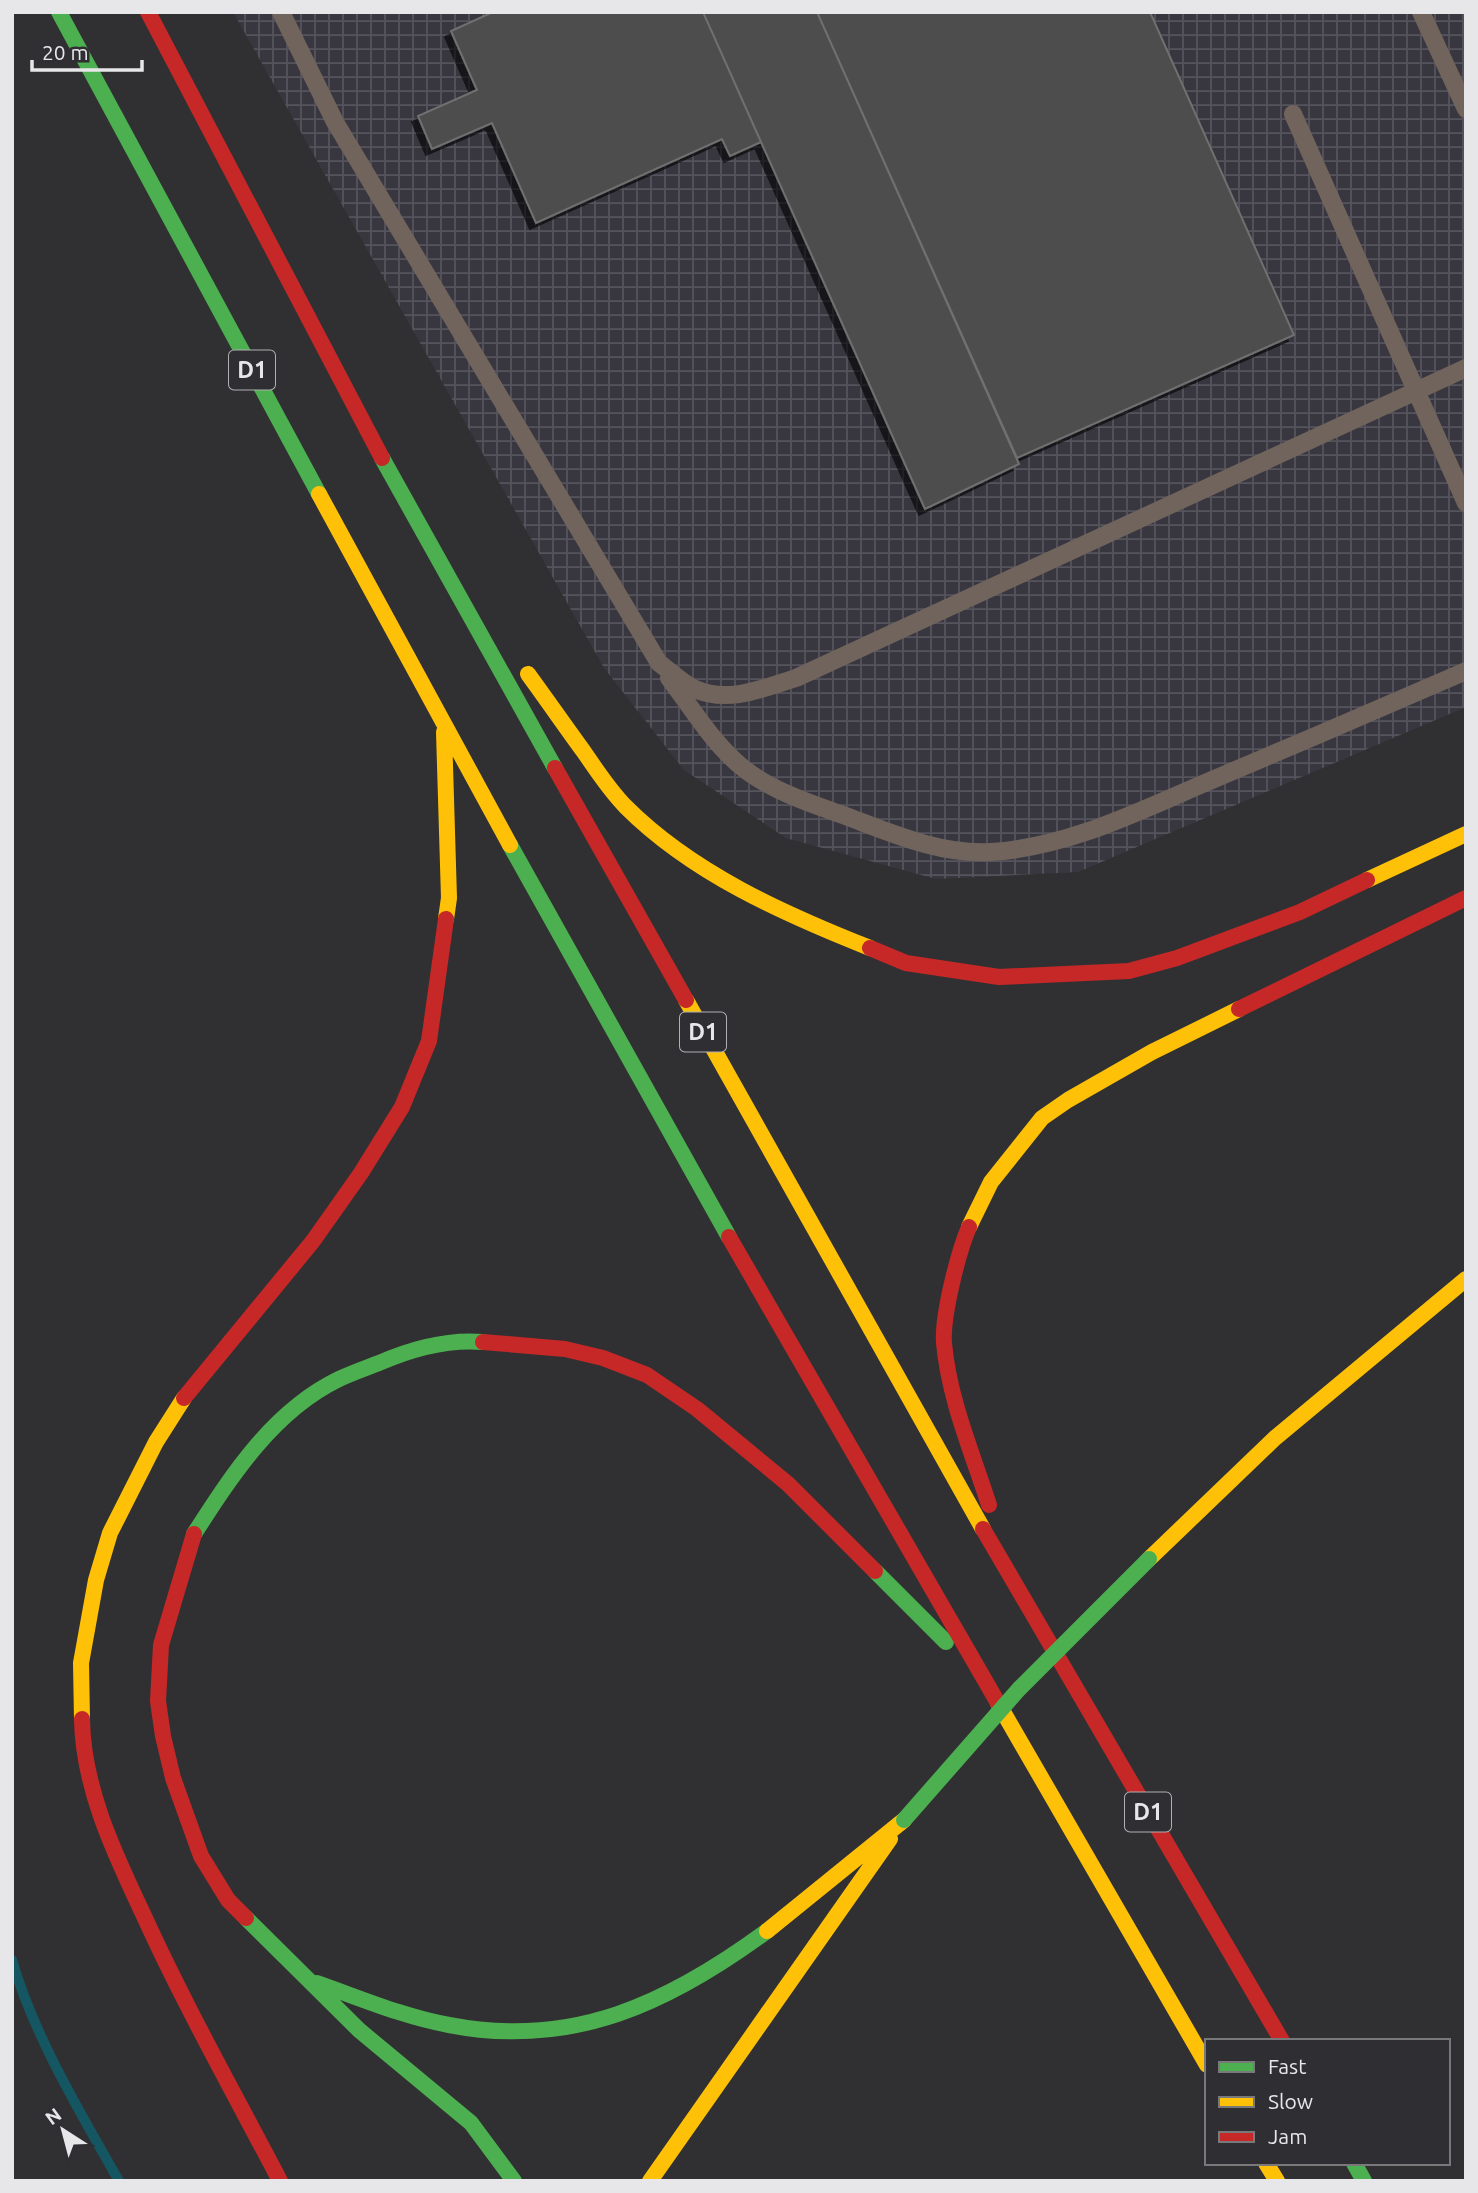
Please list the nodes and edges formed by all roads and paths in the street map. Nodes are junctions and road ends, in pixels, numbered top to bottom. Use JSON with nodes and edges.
{"nodes":[{"id":1,"x":59,"y":12,"type":"edge"},
{"id":2,"x":148,"y":12,"type":"edge"},
{"id":3,"x":281,"y":12,"type":"edge"},
{"id":4,"x":1422,"y":12,"type":"edge"},
{"id":5,"x":1466,"y":109,"type":"edge"},
{"id":6,"x":1293,"y":114,"type":"dead end"},
{"id":7,"x":1466,"y":369,"type":"edge"},
{"id":8,"x":1416,"y":391,"type":"junction"},
{"id":9,"x":393,"y":479,"type":"junction"},
{"id":10,"x":1466,"y":503,"type":"edge"},
{"id":11,"x":493,"y":623,"type":"dead end"},
{"id":12,"x":516,"y":656,"type":"dead end"},
{"id":13,"x":659,"y":663,"type":"junction"},
{"id":14,"x":1466,"y":671,"type":"edge"},
{"id":15,"x":444,"y":727,"type":"junction"},
{"id":16,"x":1466,"y":834,"type":"edge"},
{"id":17,"x":1466,"y":898,"type":"edge"},
{"id":18,"x":1466,"y":1279,"type":"edge"},
{"id":19,"x":1014,"y":1584,"type":"junction"},
{"id":20,"x":981,"y":1677,"type":"junction"},
{"id":21,"x":904,"y":1820,"type":"junction"},
{"id":22,"x":309,"y":1979,"type":"junction"},
{"id":23,"x":1281,"y":2039,"type":"edge"},
{"id":24,"x":1205,"y":2062,"type":"edge"},
{"id":25,"x":1267,"y":2165,"type":"edge"},
{"id":26,"x":1355,"y":2165,"type":"edge"},
{"id":27,"x":280,"y":2181,"type":"edge"},
{"id":28,"x":514,"y":2181,"type":"edge"},
{"id":29,"x":650,"y":2181,"type":"edge"},
{"id":30,"x":1277,"y":2181,"type":"edge"},
{"id":31,"x":1364,"y":2181,"type":"edge"}],
"edges":[{"from":1,"to":15,"type":"main road","number":"D1"},
{"from":2,"to":9,"type":"main road","number":"D1"},
{"from":3,"to":13,"type":"lane"},
{"from":4,"to":5,"type":"lane"},
{"from":6,"to":8,"type":"lane"},
{"from":7,"to":8,"type":"lane"},
{"from":8,"to":10,"type":"lane"},
{"from":8,"to":13,"type":"lane"},
{"from":9,"to":11,"type":"main road"},
{"from":9,"to":19,"type":"main road","number":"D1"},
{"from":12,"to":16,"type":"main road"},
{"from":13,"to":14,"type":"lane"},
{"from":15,"to":20,"type":"main road","number":"D1"},
{"from":15,"to":27,"type":"main road"},
{"from":17,"to":19,"type":"main road"},
{"from":18,"to":21,"type":"main road","bridge":true},
{"from":19,"to":23,"type":"main road","number":"D1"},
{"from":20,"to":22,"type":"main road"},
{"from":20,"to":24,"type":"main road","number":"D1"},
{"from":21,"to":22,"type":"main road"},
{"from":21,"to":29,"type":"main road"},
{"from":22,"to":28,"type":"main road"},
{"from":25,"to":30,"type":"main road"},
{"from":26,"to":31,"type":"main road"}]}
